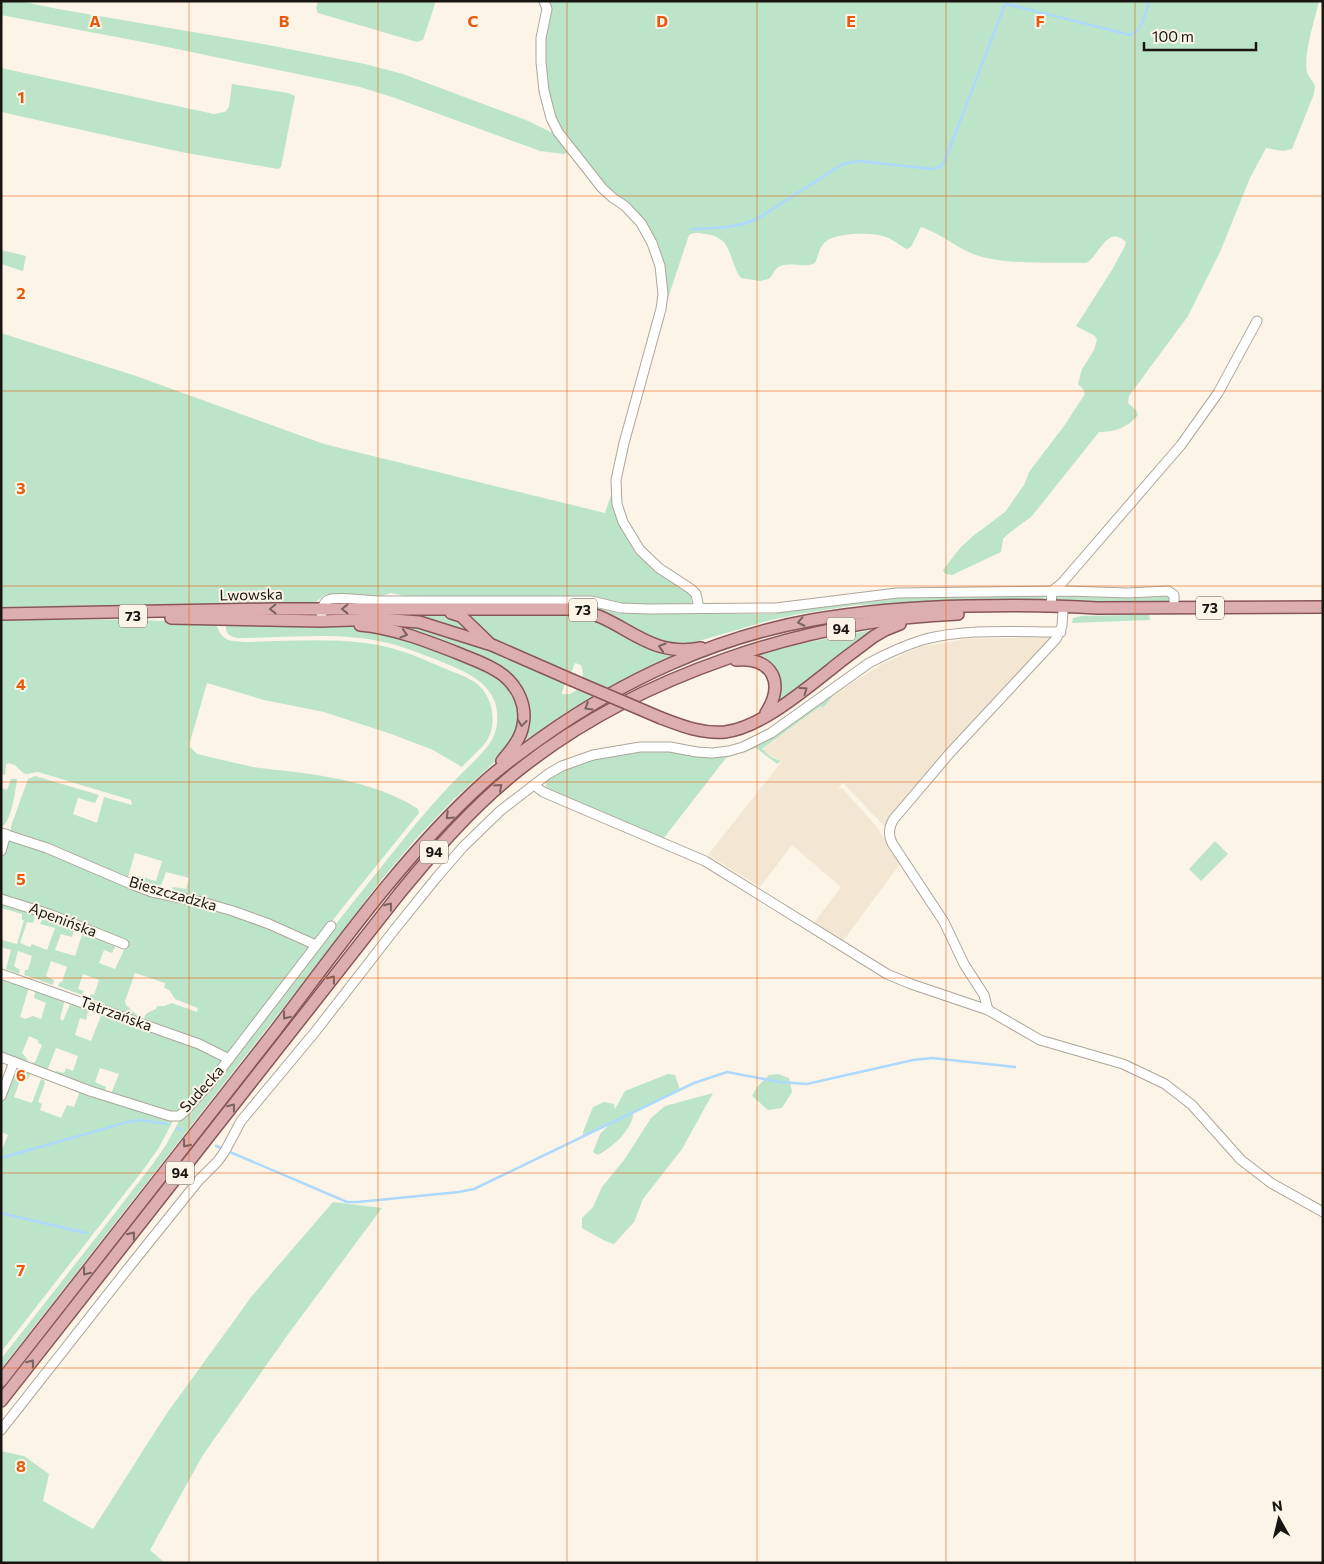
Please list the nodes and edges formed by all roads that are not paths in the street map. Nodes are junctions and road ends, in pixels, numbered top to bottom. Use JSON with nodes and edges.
{"nodes":[{"id":1,"x":544,"y":1,"type":"edge"},
{"id":2,"x":1258,"y":321,"type":"dead end"},
{"id":3,"x":1052,"y":591,"type":"junction"},
{"id":4,"x":1051,"y":606,"type":"junction"},
{"id":5,"x":1323,"y":607,"type":"edge"},
{"id":6,"x":699,"y":608,"type":"junction"},
{"id":7,"x":1097,"y":608,"type":"junction"},
{"id":8,"x":1174,"y":608,"type":"junction"},
{"id":9,"x":429,"y":610,"type":"junction"},
{"id":10,"x":1063,"y":611,"type":"junction"},
{"id":11,"x":1,"y":614,"type":"edge"},
{"id":12,"x":322,"y":615,"type":"junction"},
{"id":13,"x":918,"y":617,"type":"junction"},
{"id":14,"x":1061,"y":632,"type":"junction"},
{"id":15,"x":727,"y":642,"type":"junction"},
{"id":16,"x":492,"y":645,"type":"junction"},
{"id":17,"x":712,"y":664,"type":"junction"},
{"id":18,"x":763,"y":717,"type":"junction"},
{"id":19,"x":484,"y":782,"type":"junction"},
{"id":20,"x":534,"y":785,"type":"junction"},
{"id":21,"x":4,"y":833,"type":"edge"},
{"id":22,"x":1,"y":851,"type":"edge"},
{"id":23,"x":1,"y":900,"type":"edge"},
{"id":24,"x":331,"y":926,"type":"dead end"},
{"id":25,"x":124,"y":944,"type":"dead end"},
{"id":26,"x":316,"y":945,"type":"junction"},
{"id":27,"x":1,"y":974,"type":"edge"},
{"id":28,"x":988,"y":1010,"type":"junction"},
{"id":29,"x":1,"y":1057,"type":"edge"},
{"id":30,"x":229,"y":1059,"type":"junction"},
{"id":31,"x":14,"y":1062,"type":"junction"},
{"id":32,"x":1,"y":1096,"type":"edge"},
{"id":33,"x":1323,"y":1212,"type":"edge"},
{"id":34,"x":1,"y":1381,"type":"edge"},
{"id":35,"x":1,"y":1401,"type":"edge"},
{"id":36,"x":1,"y":1430,"type":"edge"}],
"edges":[{"from":1,"to":6,"type":"street"},
{"from":2,"to":3,"type":"street"},
{"from":3,"to":4,"type":"street"},
{"from":3,"to":6,"type":"street"},
{"from":3,"to":8,"type":"street"},
{"from":4,"to":7,"type":"main road","number":"73"},
{"from":4,"to":15,"type":"main road","number":"73","one_way":true},
{"from":5,"to":8,"type":"main road","number":"73"},
{"from":6,"to":12,"type":"street"},
{"from":7,"to":8,"type":"main road","number":"73"},
{"from":7,"to":10,"type":"main road","number":"73"},
{"from":9,"to":12,"type":"main road","name":"Lwowska","number":"73","one_way":true},
{"from":15,"to":9,"type":"main road","number":"73","one_way":true},
{"from":9,"to":16,"type":"main road"},
{"from":10,"to":13,"type":"main road","number":"73"},
{"from":10,"to":14,"type":"street"},
{"from":11,"to":12,"type":"main road","name":"Lwowska","number":"73"},
{"from":12,"to":16,"type":"main road","number":"73"},
{"from":12,"to":19,"type":"main road","one_way":true},
{"from":13,"to":17,"type":"main road","number":"94"},
{"from":18,"to":13,"type":"main road","number":"73","one_way":true},
{"from":14,"to":20,"type":"street"},
{"from":14,"to":28,"type":"street"},
{"from":15,"to":19,"type":"main road","number":"94","one_way":true},
{"from":16,"to":18,"type":"main road","number":"73","bridge":true},
{"from":17,"to":18,"type":"main road"},
{"from":35,"to":17,"type":"main road","number":"94","one_way":true},
{"from":19,"to":34,"type":"main road","number":"94","one_way":true},
{"from":20,"to":28,"type":"street"},
{"from":20,"to":36,"type":"street"},
{"from":21,"to":22,"type":"street"},
{"from":21,"to":26,"type":"street","name":"Bieszczadzka"},
{"from":23,"to":25,"type":"street","name":"Apenińska"},
{"from":24,"to":26,"type":"street","name":"Sudecka"},
{"from":26,"to":30,"type":"street","name":"Sudecka"},
{"from":27,"to":30,"type":"street","name":"Tatrzańska"},
{"from":28,"to":33,"type":"street"},
{"from":29,"to":31,"type":"street","name":"Sudecka"},
{"from":30,"to":31,"type":"street","name":"Sudecka"},
{"from":31,"to":32,"type":"street"}]}
